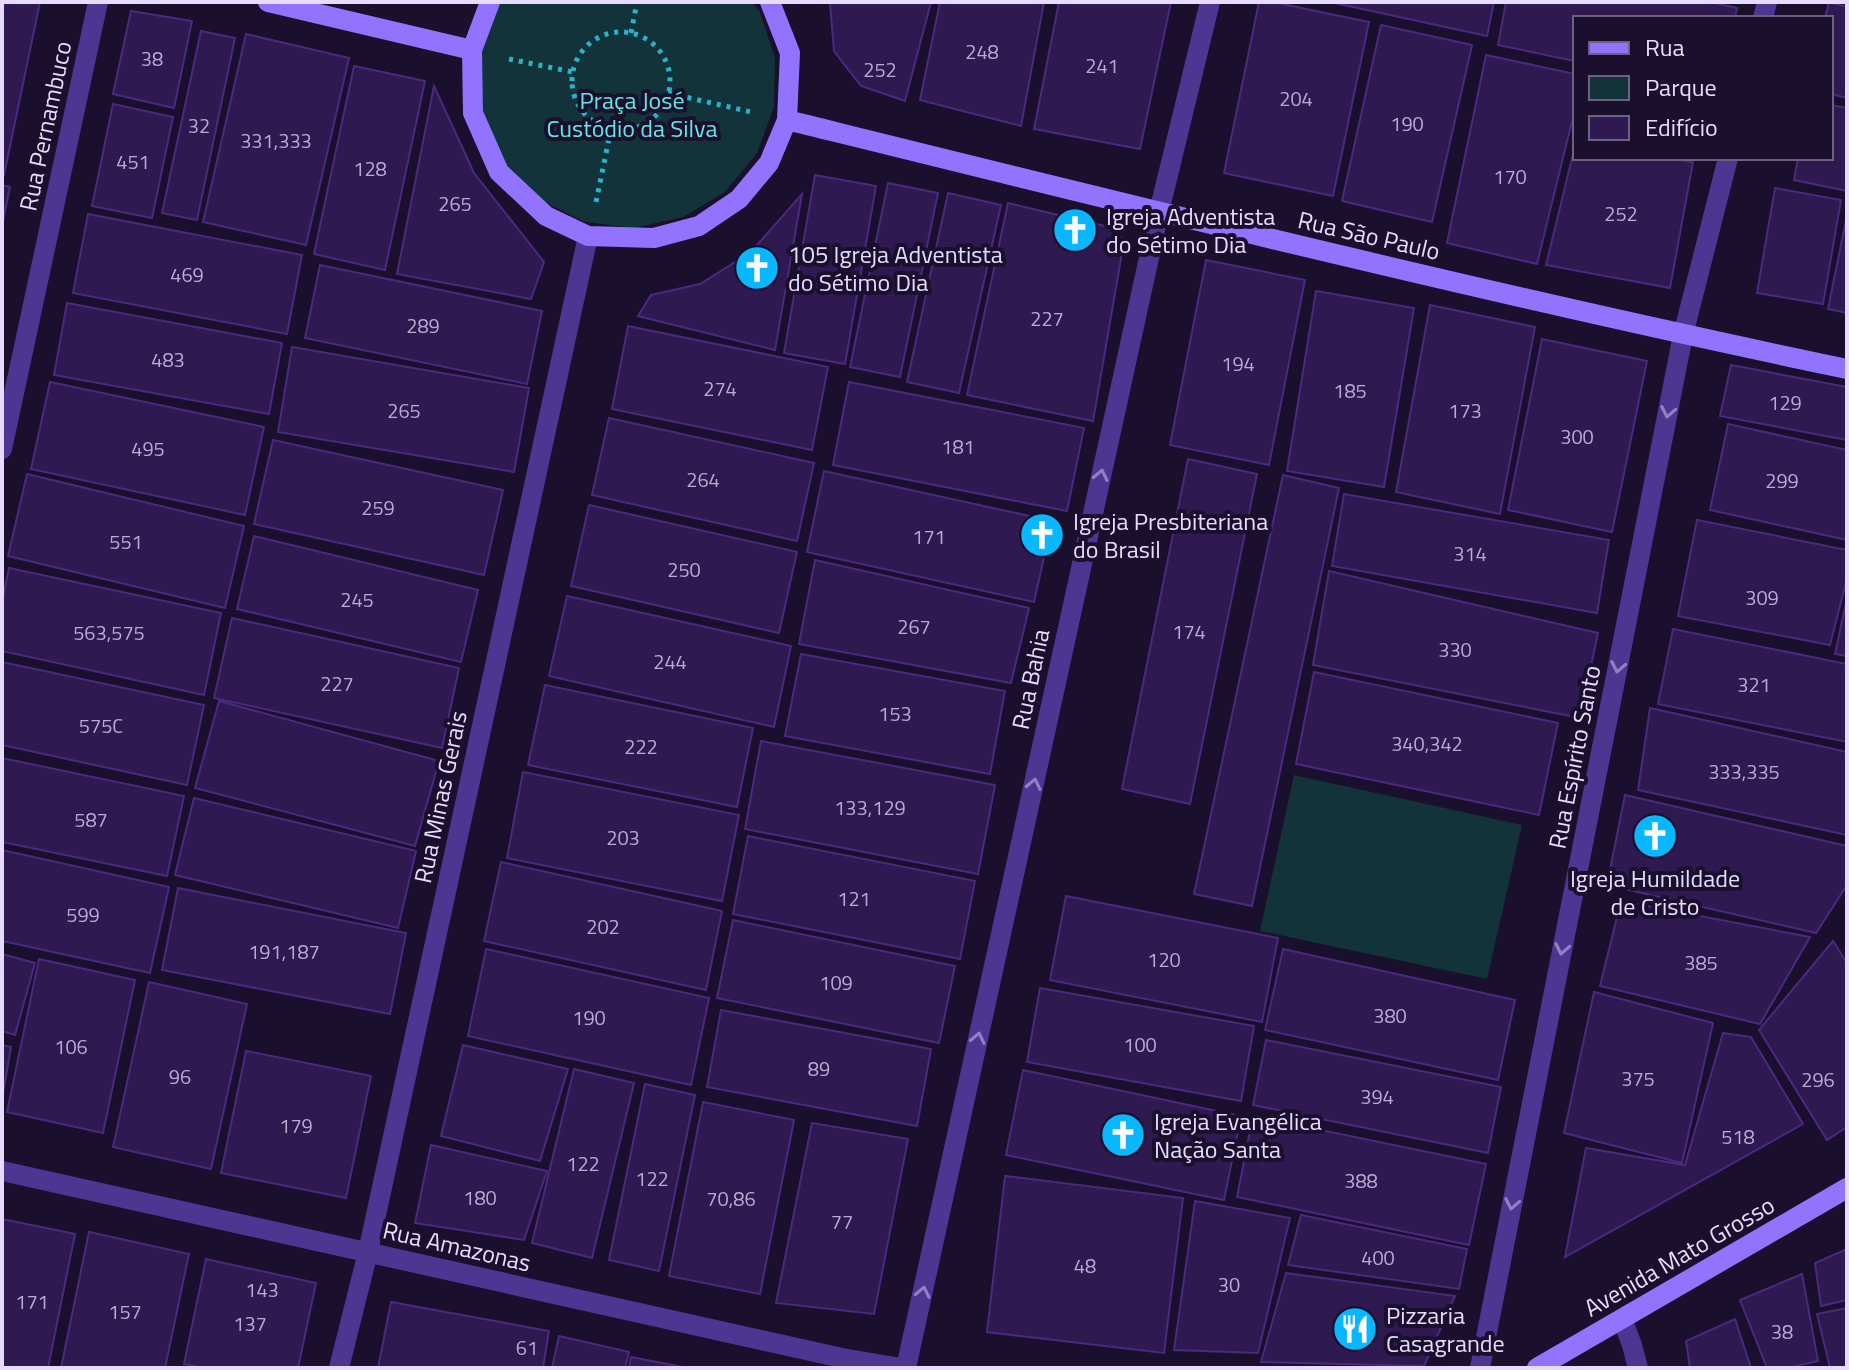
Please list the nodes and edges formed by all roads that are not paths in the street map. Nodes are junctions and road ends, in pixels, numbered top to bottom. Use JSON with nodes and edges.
{"nodes":[{"id":1,"x":98,"y":2,"type":"edge"},
{"id":2,"x":268,"y":2,"type":"edge"},
{"id":3,"x":490,"y":2,"type":"edge"},
{"id":4,"x":770,"y":2,"type":"edge"},
{"id":5,"x":1210,"y":2,"type":"edge"},
{"id":6,"x":472,"y":50,"type":"junction"},
{"id":7,"x":787,"y":120,"type":"junction"},
{"id":8,"x":1727,"y":160,"type":"edge"},
{"id":9,"x":1159,"y":212,"type":"junction"},
{"id":10,"x":588,"y":236,"type":"junction"},
{"id":11,"x":1683,"y":335,"type":"junction"},
{"id":12,"x":1847,"y":369,"type":"edge"},
{"id":13,"x":2,"y":449,"type":"edge"},
{"id":14,"x":2,"y":1171,"type":"edge"},
{"id":15,"x":1847,"y":1188,"type":"edge"},
{"id":16,"x":368,"y":1252,"type":"junction"},
{"id":17,"x":1622,"y":1319,"type":"junction"},
{"id":18,"x":339,"y":1368,"type":"edge"},
{"id":19,"x":904,"y":1368,"type":"edge"},
{"id":20,"x":1480,"y":1368,"type":"edge"},
{"id":21,"x":1537,"y":1368,"type":"edge"},
{"id":22,"x":1638,"y":1368,"type":"edge"}],
"edges":[{"from":1,"to":13,"type":"street","name":"Rua Pernambuco"},
{"from":2,"to":6,"type":"street"},
{"from":3,"to":6,"type":"street"},
{"from":4,"to":7,"type":"street"},
{"from":5,"to":9,"type":"street","name":"Rua Bahia"},
{"from":6,"to":10,"type":"street"},
{"from":7,"to":9,"type":"street","name":"Rua São Paulo"},
{"from":7,"to":10,"type":"street"},
{"from":8,"to":11,"type":"street","name":"Rua Espírito Santo"},
{"from":9,"to":11,"type":"street","name":"Rua São Paulo"},
{"from":19,"to":9,"type":"street","name":"Rua Bahia","one_way":true},
{"from":10,"to":16,"type":"street","name":"Rua Minas Gerais"},
{"from":11,"to":12,"type":"street","name":"Rua São Paulo"},
{"from":11,"to":20,"type":"street","name":"Rua Espírito Santo","one_way":true},
{"from":14,"to":16,"type":"street","name":"Rua Amazonas"},
{"from":15,"to":17,"type":"street","name":"Avenida Mato Grosso"},
{"from":16,"to":18,"type":"street","name":"Rua Minas Gerais"},
{"from":16,"to":19,"type":"street","name":"Rua Amazonas"},
{"from":17,"to":21,"type":"street","name":"Avenida Mato Grosso"},
{"from":17,"to":22,"type":"street"}]}
